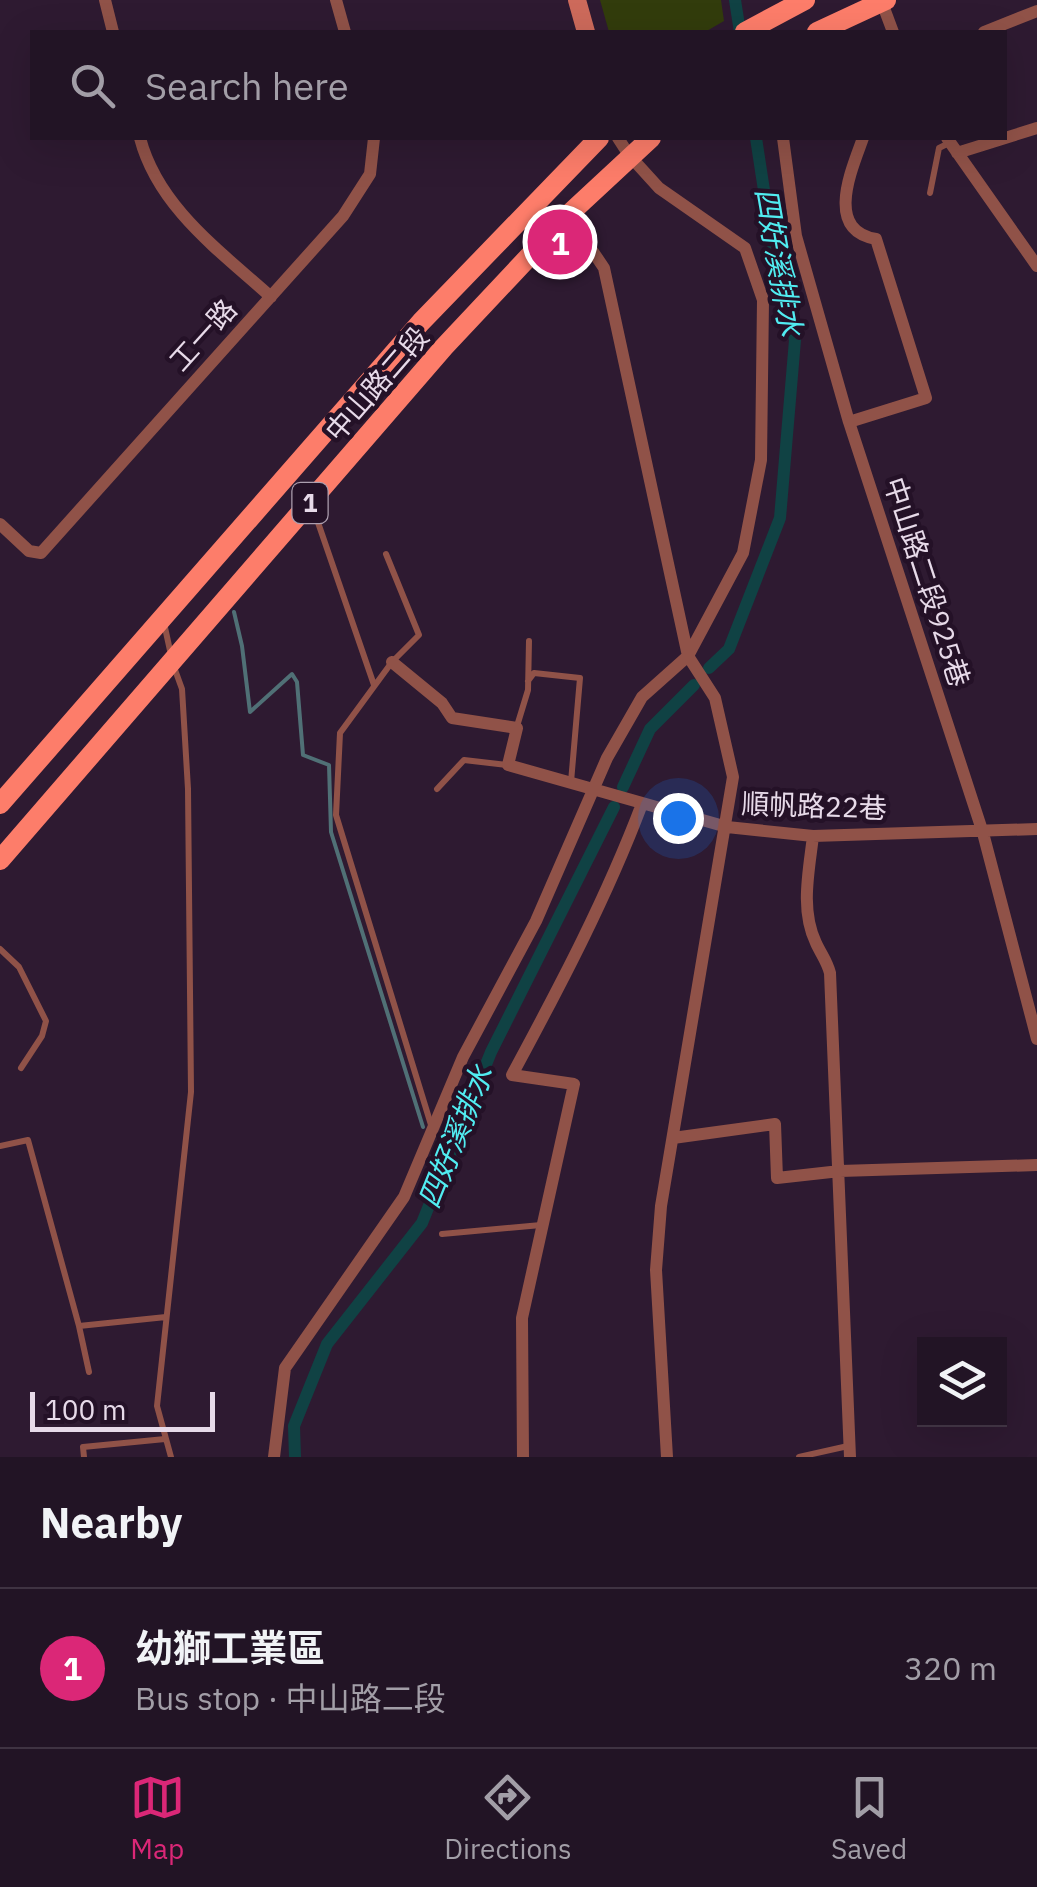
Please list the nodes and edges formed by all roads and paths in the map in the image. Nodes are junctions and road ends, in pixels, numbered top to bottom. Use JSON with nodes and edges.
{"nodes":[{"id":1,"x":105,"y":0,"type":"edge"},
{"id":2,"x":336,"y":0,"type":"edge"},
{"id":3,"x":577,"y":0,"type":"edge"},
{"id":4,"x":805,"y":0,"type":"edge"},
{"id":5,"x":883,"y":1,"type":"edge"},
{"id":6,"x":1036,"y":6,"type":"edge"},
{"id":7,"x":752,"y":28,"type":"edge"},
{"id":8,"x":112,"y":30,"type":"edge"},
{"id":9,"x":344,"y":30,"type":"edge"},
{"id":10,"x":585,"y":30,"type":"edge"},
{"id":11,"x":822,"y":30,"type":"edge"},
{"id":12,"x":891,"y":30,"type":"edge"},
{"id":13,"x":988,"y":30,"type":"edge"},
{"id":14,"x":1037,"y":128,"type":"edge"},
{"id":15,"x":1007,"y":134,"type":"edge"},
{"id":16,"x":141,"y":140,"type":"edge"},
{"id":17,"x":374,"y":140,"type":"edge"},
{"id":18,"x":597,"y":140,"type":"edge"},
{"id":19,"x":783,"y":140,"type":"edge"},
{"id":20,"x":862,"y":140,"type":"edge"},
{"id":21,"x":951,"y":144,"type":"edge"},
{"id":22,"x":624,"y":146,"type":"edge"},
{"id":23,"x":930,"y":193,"type":"dead end"},
{"id":24,"x":568,"y":215,"type":"junction"},
{"id":25,"x":1037,"y":266,"type":"edge"},
{"id":26,"x":272,"y":297,"type":"junction"},
{"id":27,"x":849,"y":422,"type":"junction"},
{"id":28,"x":311,"y":502,"type":"junction"},
{"id":29,"x":249,"y":518,"type":"junction"},
{"id":30,"x":0,"y":524,"type":"edge"},
{"id":31,"x":276,"y":543,"type":"junction"},
{"id":32,"x":386,"y":554,"type":"dead end"},
{"id":33,"x":162,"y":617,"type":"junction"},
{"id":34,"x":529,"y":641,"type":"dead end"},
{"id":35,"x":688,"y":656,"type":"junction"},
{"id":36,"x":392,"y":662,"type":"junction"},
{"id":37,"x":173,"y":663,"type":"junction"},
{"id":38,"x":528,"y":681,"type":"junction"},
{"id":39,"x":375,"y":686,"type":"junction"},
{"id":40,"x":517,"y":728,"type":"junction"},
{"id":41,"x":508,"y":765,"type":"junction"},
{"id":42,"x":570,"y":783,"type":"junction"},
{"id":43,"x":437,"y":788,"type":"dead end"},
{"id":44,"x":594,"y":789,"type":"junction"},
{"id":45,"x":0,"y":804,"type":"edge"},
{"id":46,"x":642,"y":804,"type":"junction"},
{"id":47,"x":727,"y":827,"type":"junction"},
{"id":48,"x":1037,"y":828,"type":"edge"},
{"id":49,"x":983,"y":833,"type":"junction"},
{"id":50,"x":813,"y":836,"type":"junction"},
{"id":51,"x":0,"y":860,"type":"edge"},
{"id":52,"x":0,"y":949,"type":"edge"},
{"id":53,"x":1037,"y":1039,"type":"edge"},
{"id":54,"x":22,"y":1068,"type":"dead end"},
{"id":55,"x":432,"y":1129,"type":"junction"},
{"id":56,"x":674,"y":1138,"type":"junction"},
{"id":57,"x":0,"y":1146,"type":"edge"},
{"id":58,"x":1037,"y":1165,"type":"edge"},
{"id":59,"x":840,"y":1171,"type":"junction"},
{"id":60,"x":542,"y":1225,"type":"junction"},
{"id":61,"x":442,"y":1234,"type":"dead end"},
{"id":62,"x":166,"y":1317,"type":"junction"},
{"id":63,"x":79,"y":1326,"type":"junction"},
{"id":64,"x":90,"y":1372,"type":"dead end"},
{"id":65,"x":165,"y":1439,"type":"junction"},
{"id":66,"x":849,"y":1451,"type":"edge"},
{"id":67,"x":84,"y":1457,"type":"edge"},
{"id":68,"x":171,"y":1457,"type":"edge"},
{"id":69,"x":274,"y":1457,"type":"edge"},
{"id":70,"x":523,"y":1457,"type":"edge"},
{"id":71,"x":667,"y":1457,"type":"edge"},
{"id":72,"x":800,"y":1457,"type":"edge"}],
"edges":[{"from":1,"to":8,"type":"street"},
{"from":2,"to":9,"type":"street"},
{"from":3,"to":10,"type":"street"},
{"from":4,"to":7,"type":"main road"},
{"from":5,"to":11,"type":"main road"},
{"from":5,"to":12,"type":"street"},
{"from":6,"to":13,"type":"street"},
{"from":14,"to":15,"type":"street"},
{"from":16,"to":26,"type":"street"},
{"from":17,"to":26,"type":"street","name":"工一路"},
{"from":18,"to":29,"type":"main road","name":"中山路二段","number":"1"},
{"from":19,"to":27,"type":"street","name":"中山路二段925巷"},
{"from":20,"to":27,"type":"street"},
{"from":21,"to":23,"type":"lane"},
{"from":21,"to":25,"type":"street"},
{"from":22,"to":24,"type":"main road","name":"中山路二段","number":"1"},
{"from":22,"to":35,"type":"street"},
{"from":24,"to":28,"type":"main road","name":"中山路二段","number":"1"},
{"from":24,"to":35,"type":"street"},
{"from":26,"to":30,"type":"street","name":"工一路"},
{"from":27,"to":49,"type":"street","name":"中山路二段925巷"},
{"from":28,"to":31,"type":"main road","name":"中山路二段","number":"1"},
{"from":28,"to":39,"type":"lane"},
{"from":29,"to":31,"type":"main road"},
{"from":29,"to":33,"type":"main road","name":"中山路二段","number":"1"},
{"from":31,"to":37,"type":"main road","name":"中山路二段","number":"1"},
{"from":32,"to":36,"type":"lane"},
{"from":33,"to":37,"type":"lane"},
{"from":33,"to":45,"type":"main road","name":"中山路二段","number":"1"},
{"from":34,"to":38,"type":"lane"},
{"from":35,"to":44,"type":"street"},
{"from":35,"to":47,"type":"street"},
{"from":36,"to":39,"type":"lane"},
{"from":36,"to":40,"type":"street"},
{"from":37,"to":51,"type":"main road","name":"中山路二段","number":"1"},
{"from":37,"to":62,"type":"lane"},
{"from":38,"to":40,"type":"lane"},
{"from":38,"to":42,"type":"lane"},
{"from":39,"to":55,"type":"lane"},
{"from":40,"to":41,"type":"street"},
{"from":41,"to":42,"type":"street","name":"順帆路22巷"},
{"from":41,"to":43,"type":"lane"},
{"from":42,"to":44,"type":"street","name":"順帆路22巷"},
{"from":44,"to":46,"type":"street","name":"順帆路22巷"},
{"from":44,"to":55,"type":"street"},
{"from":46,"to":47,"type":"street","name":"順帆路22巷"},
{"from":46,"to":60,"type":"street"},
{"from":47,"to":50,"type":"street","name":"順帆路22巷"},
{"from":47,"to":56,"type":"street"},
{"from":48,"to":49,"type":"street","name":"順帆路22巷"},
{"from":49,"to":50,"type":"street","name":"順帆路22巷"},
{"from":49,"to":53,"type":"street","name":"中山路二段925巷"},
{"from":50,"to":59,"type":"street"},
{"from":52,"to":54,"type":"lane"},
{"from":55,"to":69,"type":"street"},
{"from":56,"to":59,"type":"street"},
{"from":56,"to":71,"type":"street"},
{"from":57,"to":63,"type":"lane"},
{"from":58,"to":59,"type":"street"},
{"from":59,"to":66,"type":"street"},
{"from":60,"to":61,"type":"lane"},
{"from":60,"to":70,"type":"street"},
{"from":62,"to":63,"type":"lane"},
{"from":62,"to":65,"type":"lane"},
{"from":63,"to":64,"type":"lane"},
{"from":65,"to":67,"type":"lane"},
{"from":65,"to":68,"type":"lane"},
{"from":66,"to":72,"type":"lane"}]}
